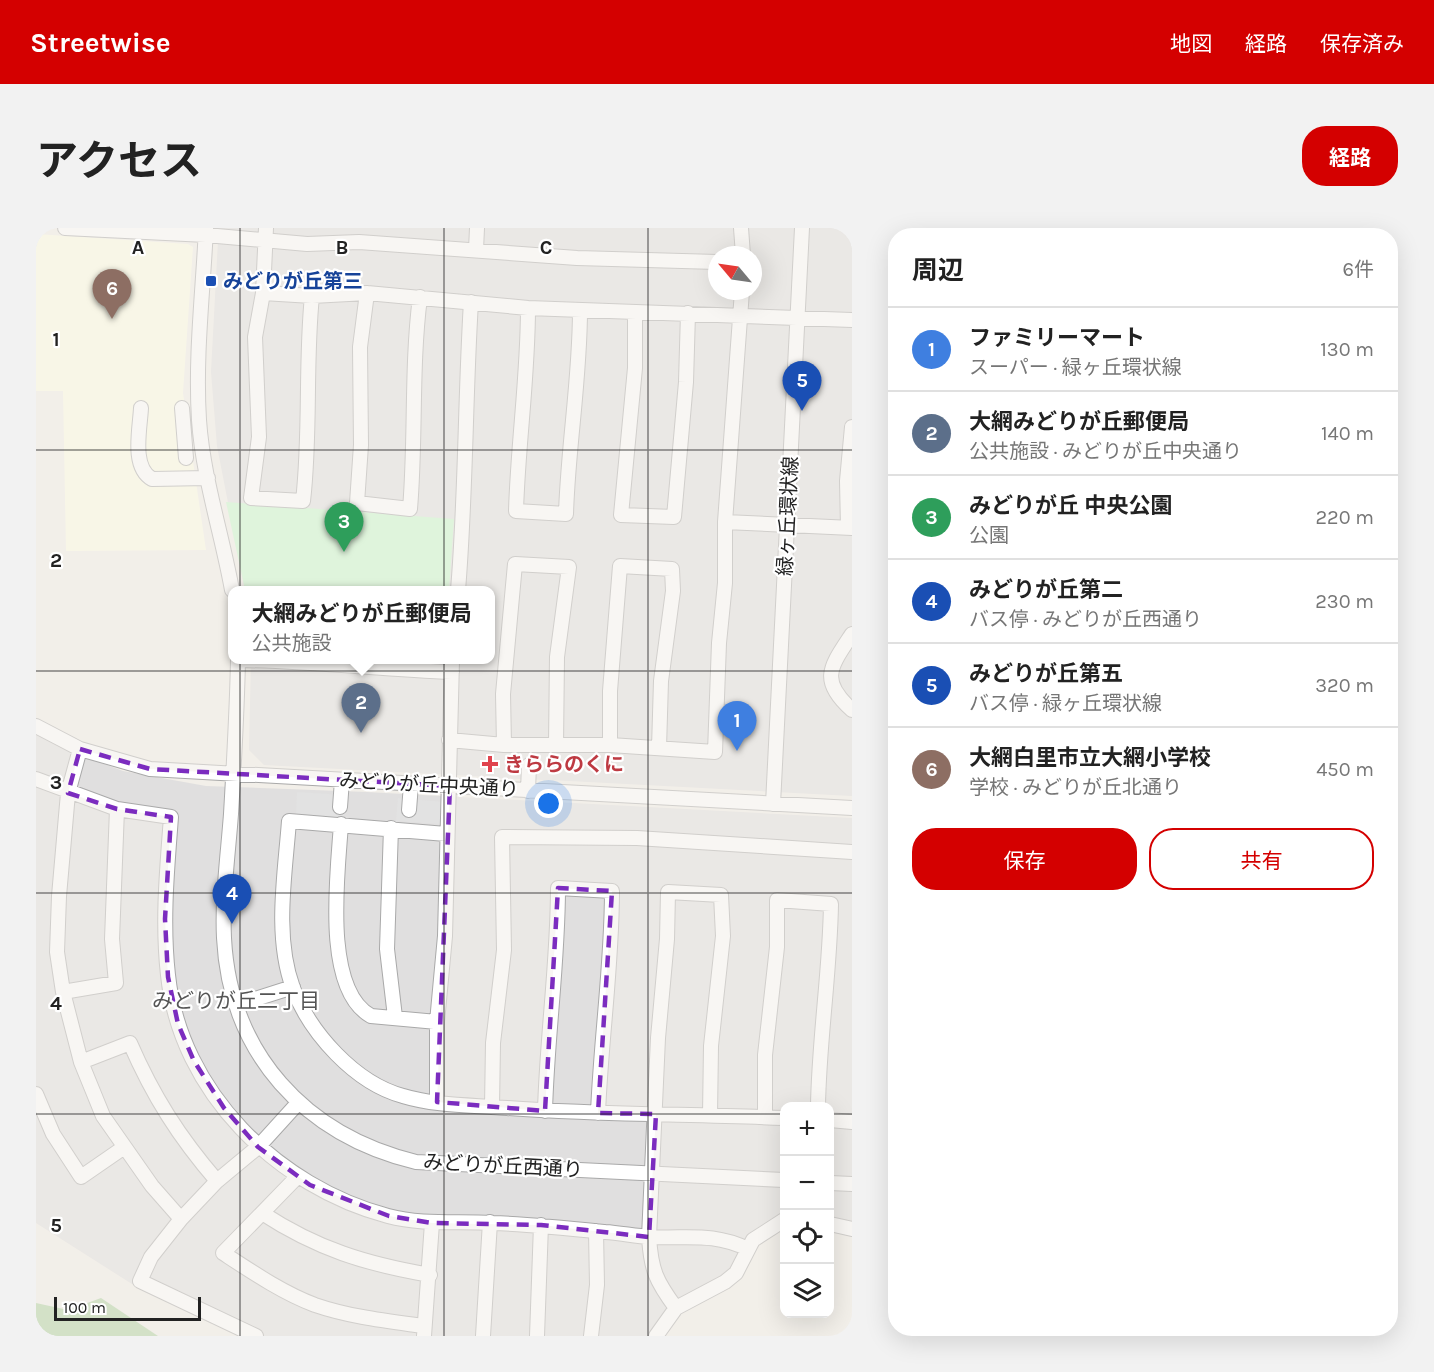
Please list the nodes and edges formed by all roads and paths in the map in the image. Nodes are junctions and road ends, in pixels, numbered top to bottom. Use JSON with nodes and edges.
{"nodes":[{"id":1,"x":65,"y":228,"type":"edge"},
{"id":2,"x":477,"y":228,"type":"edge"},
{"id":3,"x":741,"y":228,"type":"edge"},
{"id":4,"x":802,"y":228,"type":"edge"},
{"id":5,"x":206,"y":232,"type":"edge"},
{"id":6,"x":266,"y":235,"type":"edge"},
{"id":7,"x":742,"y":246,"type":"edge"},
{"id":8,"x":476,"y":250,"type":"junction"},
{"id":9,"x":708,"y":262,"type":"edge"},
{"id":10,"x":262,"y":293,"type":"junction"},
{"id":11,"x":367,"y":293,"type":"junction"},
{"id":12,"x":312,"y":296,"type":"junction"},
{"id":13,"x":420,"y":297,"type":"junction"},
{"id":14,"x":742,"y":300,"type":"edge"},
{"id":15,"x":471,"y":302,"type":"junction"},
{"id":16,"x":528,"y":308,"type":"junction"},
{"id":17,"x":580,"y":310,"type":"junction"},
{"id":18,"x":635,"y":312,"type":"junction"},
{"id":19,"x":688,"y":313,"type":"junction"},
{"id":20,"x":741,"y":318,"type":"junction"},
{"id":21,"x":800,"y":320,"type":"junction"},
{"id":22,"x":852,"y":321,"type":"edge"},
{"id":23,"x":141,"y":408,"type":"dead end"},
{"id":24,"x":182,"y":408,"type":"dead end"},
{"id":25,"x":852,"y":427,"type":"edge"},
{"id":26,"x":186,"y":458,"type":"dead end"},
{"id":27,"x":208,"y":478,"type":"junction"},
{"id":28,"x":849,"y":481,"type":"edge"},
{"id":29,"x":725,"y":522,"type":"junction"},
{"id":30,"x":787,"y":525,"type":"junction"},
{"id":31,"x":850,"y":528,"type":"edge"},
{"id":32,"x":231,"y":586,"type":"edge"},
{"id":33,"x":458,"y":586,"type":"edge"},
{"id":34,"x":852,"y":634,"type":"edge"},
{"id":35,"x":238,"y":664,"type":"edge"},
{"id":36,"x":339,"y":664,"type":"edge"},
{"id":37,"x":452,"y":666,"type":"edge"},
{"id":38,"x":852,"y":710,"type":"edge"},
{"id":39,"x":36,"y":726,"type":"edge"},
{"id":40,"x":449,"y":740,"type":"junction"},
{"id":41,"x":504,"y":745,"type":"junction"},
{"id":42,"x":610,"y":745,"type":"junction"},
{"id":43,"x":556,"y":746,"type":"junction"},
{"id":44,"x":659,"y":748,"type":"junction"},
{"id":45,"x":80,"y":749,"type":"junction"},
{"id":46,"x":529,"y":765,"type":"dead end"},
{"id":47,"x":233,"y":773,"type":"junction"},
{"id":48,"x":36,"y":779,"type":"edge"},
{"id":49,"x":342,"y":780,"type":"junction"},
{"id":50,"x":411,"y":784,"type":"junction"},
{"id":51,"x":450,"y":786,"type":"junction"},
{"id":52,"x":528,"y":791,"type":"junction"},
{"id":53,"x":68,"y":793,"type":"junction"},
{"id":54,"x":773,"y":804,"type":"junction"},
{"id":55,"x":340,"y":807,"type":"dead end"},
{"id":56,"x":852,"y":808,"type":"edge"},
{"id":57,"x":117,"y":809,"type":"junction"},
{"id":58,"x":409,"y":810,"type":"dead end"},
{"id":59,"x":341,"y":824,"type":"junction"},
{"id":60,"x":391,"y":828,"type":"junction"},
{"id":61,"x":446,"y":834,"type":"junction"},
{"id":62,"x":852,"y":852,"type":"edge"},
{"id":63,"x":293,"y":987,"type":"junction"},
{"id":64,"x":63,"y":992,"type":"junction"},
{"id":65,"x":236,"y":1005,"type":"junction"},
{"id":66,"x":395,"y":1017,"type":"junction"},
{"id":67,"x":437,"y":1022,"type":"junction"},
{"id":68,"x":81,"y":1062,"type":"junction"},
{"id":69,"x":36,"y":1094,"type":"edge"},
{"id":70,"x":437,"y":1102,"type":"junction"},
{"id":71,"x":818,"y":1102,"type":"edge"},
{"id":72,"x":298,"y":1103,"type":"junction"},
{"id":73,"x":492,"y":1107,"type":"junction"},
{"id":74,"x":545,"y":1111,"type":"junction"},
{"id":75,"x":598,"y":1113,"type":"junction"},
{"id":76,"x":656,"y":1114,"type":"junction"},
{"id":77,"x":710,"y":1115,"type":"junction"},
{"id":78,"x":765,"y":1117,"type":"junction"},
{"id":79,"x":780,"y":1118,"type":"edge"},
{"id":80,"x":834,"y":1120,"type":"edge"},
{"id":81,"x":852,"y":1122,"type":"edge"},
{"id":82,"x":258,"y":1147,"type":"junction"},
{"id":83,"x":123,"y":1148,"type":"junction"},
{"id":84,"x":654,"y":1173,"type":"junction"},
{"id":85,"x":298,"y":1176,"type":"junction"},
{"id":86,"x":780,"y":1180,"type":"edge"},
{"id":87,"x":217,"y":1181,"type":"junction"},
{"id":88,"x":834,"y":1183,"type":"edge"},
{"id":89,"x":852,"y":1184,"type":"edge"},
{"id":90,"x":262,"y":1214,"type":"junction"},
{"id":91,"x":181,"y":1219,"type":"junction"},
{"id":92,"x":490,"y":1222,"type":"junction"},
{"id":93,"x":780,"y":1222,"type":"edge"},
{"id":94,"x":432,"y":1223,"type":"junction"},
{"id":95,"x":541,"y":1225,"type":"junction"},
{"id":96,"x":834,"y":1225,"type":"edge"},
{"id":97,"x":852,"y":1229,"type":"edge"},
{"id":98,"x":596,"y":1231,"type":"junction"},
{"id":99,"x":649,"y":1237,"type":"junction"},
{"id":100,"x":748,"y":1249,"type":"junction"},
{"id":101,"x":430,"y":1275,"type":"junction"},
{"id":102,"x":676,"y":1308,"type":"junction"},
{"id":103,"x":424,"y":1331,"type":"edge"},
{"id":104,"x":256,"y":1336,"type":"edge"},
{"id":105,"x":483,"y":1336,"type":"edge"},
{"id":106,"x":537,"y":1336,"type":"edge"},
{"id":107,"x":591,"y":1336,"type":"edge"},
{"id":108,"x":656,"y":1336,"type":"edge"}],
"edges":[{"from":1,"to":5,"type":"street"},
{"from":2,"to":8,"type":"street"},
{"from":3,"to":7,"type":"street"},
{"from":4,"to":21,"type":"street","name":"緑ヶ丘環状線"},
{"from":5,"to":6,"type":"street"},
{"from":5,"to":27,"type":"street"},
{"from":6,"to":8,"type":"street"},
{"from":6,"to":10,"type":"street"},
{"from":8,"to":9,"type":"street"},
{"from":10,"to":12,"type":"street"},
{"from":10,"to":12,"type":"street"},
{"from":11,"to":12,"type":"street"},
{"from":11,"to":13,"type":"street"},
{"from":11,"to":13,"type":"street"},
{"from":13,"to":15,"type":"street"},
{"from":14,"to":20,"type":"street"},
{"from":15,"to":16,"type":"street"},
{"from":15,"to":33,"type":"street"},
{"from":16,"to":17,"type":"street"},
{"from":16,"to":17,"type":"street"},
{"from":17,"to":18,"type":"street"},
{"from":18,"to":19,"type":"street"},
{"from":18,"to":19,"type":"street"},
{"from":19,"to":20,"type":"street"},
{"from":20,"to":21,"type":"street"},
{"from":20,"to":29,"type":"street"},
{"from":21,"to":22,"type":"street"},
{"from":21,"to":30,"type":"street","name":"緑ヶ丘環状線"},
{"from":23,"to":27,"type":"street"},
{"from":24,"to":26,"type":"street"},
{"from":25,"to":28,"type":"street"},
{"from":27,"to":32,"type":"street"},
{"from":28,"to":31,"type":"street"},
{"from":29,"to":30,"type":"street"},
{"from":29,"to":44,"type":"street"},
{"from":30,"to":31,"type":"street"},
{"from":30,"to":54,"type":"street","name":"緑ヶ丘環状線"},
{"from":34,"to":38,"type":"street"},
{"from":35,"to":47,"type":"street","name":"みどりが丘西通り"},
{"from":36,"to":37,"type":"street"},
{"from":37,"to":40,"type":"street"},
{"from":39,"to":45,"type":"street","name":"みどりが丘中央通り"},
{"from":40,"to":41,"type":"street"},
{"from":40,"to":51,"type":"street"},
{"from":41,"to":43,"type":"street"},
{"from":41,"to":43,"type":"street"},
{"from":42,"to":43,"type":"street"},
{"from":42,"to":44,"type":"street"},
{"from":42,"to":44,"type":"street"},
{"from":45,"to":47,"type":"street","name":"みどりが丘中央通り"},
{"from":45,"to":53,"type":"street"},
{"from":46,"to":52,"type":"street"},
{"from":47,"to":49,"type":"street","name":"みどりが丘中央通り"},
{"from":47,"to":65,"type":"street","name":"みどりが丘西通り"},
{"from":48,"to":53,"type":"street"},
{"from":49,"to":50,"type":"street","name":"みどりが丘中央通り"},
{"from":49,"to":55,"type":"street"},
{"from":50,"to":51,"type":"street","name":"みどりが丘中央通り"},
{"from":50,"to":58,"type":"street"},
{"from":51,"to":52,"type":"street","name":"みどりが丘中央通り"},
{"from":51,"to":61,"type":"street"},
{"from":52,"to":54,"type":"street","name":"みどりが丘中央通り"},
{"from":53,"to":57,"type":"street"},
{"from":53,"to":64,"type":"street"},
{"from":54,"to":56,"type":"street","name":"みどりが丘中央通り"},
{"from":57,"to":64,"type":"street"},
{"from":57,"to":82,"type":"street"},
{"from":59,"to":60,"type":"street"},
{"from":59,"to":63,"type":"street"},
{"from":59,"to":66,"type":"street"},
{"from":60,"to":61,"type":"street"},
{"from":60,"to":66,"type":"street"},
{"from":61,"to":67,"type":"street"},
{"from":62,"to":73,"type":"street"},
{"from":63,"to":65,"type":"street"},
{"from":63,"to":70,"type":"street"},
{"from":64,"to":68,"type":"street"},
{"from":65,"to":72,"type":"street","name":"みどりが丘西通り"},
{"from":66,"to":67,"type":"street"},
{"from":67,"to":70,"type":"street"},
{"from":68,"to":83,"type":"street"},
{"from":68,"to":87,"type":"street"},
{"from":69,"to":83,"type":"street"},
{"from":70,"to":73,"type":"street"},
{"from":71,"to":78,"type":"street"},
{"from":72,"to":82,"type":"street"},
{"from":72,"to":84,"type":"street","name":"みどりが丘西通り"},
{"from":73,"to":74,"type":"street"},
{"from":74,"to":75,"type":"street"},
{"from":74,"to":75,"type":"street"},
{"from":75,"to":76,"type":"street"},
{"from":76,"to":77,"type":"street"},
{"from":76,"to":77,"type":"street"},
{"from":76,"to":84,"type":"street"},
{"from":77,"to":78,"type":"street"},
{"from":78,"to":79,"type":"street"},
{"from":80,"to":81,"type":"street"},
{"from":82,"to":85,"type":"street"},
{"from":82,"to":87,"type":"street"},
{"from":83,"to":91,"type":"street"},
{"from":84,"to":86,"type":"street","name":"みどりが丘西通り"},
{"from":84,"to":99,"type":"street"},
{"from":85,"to":90,"type":"street"},
{"from":85,"to":94,"type":"street"},
{"from":87,"to":91,"type":"street"},
{"from":88,"to":89,"type":"street"},
{"from":90,"to":101,"type":"street"},
{"from":90,"to":103,"type":"street"},
{"from":91,"to":104,"type":"street"},
{"from":92,"to":94,"type":"street"},
{"from":92,"to":95,"type":"street"},
{"from":92,"to":105,"type":"street"},
{"from":93,"to":100,"type":"street"},
{"from":94,"to":101,"type":"street"},
{"from":95,"to":98,"type":"street"},
{"from":95,"to":106,"type":"street"},
{"from":96,"to":97,"type":"street"},
{"from":98,"to":99,"type":"street"},
{"from":98,"to":107,"type":"street"},
{"from":99,"to":100,"type":"street"},
{"from":99,"to":102,"type":"street"},
{"from":100,"to":102,"type":"street"},
{"from":101,"to":103,"type":"street"},
{"from":102,"to":108,"type":"street"}]}
